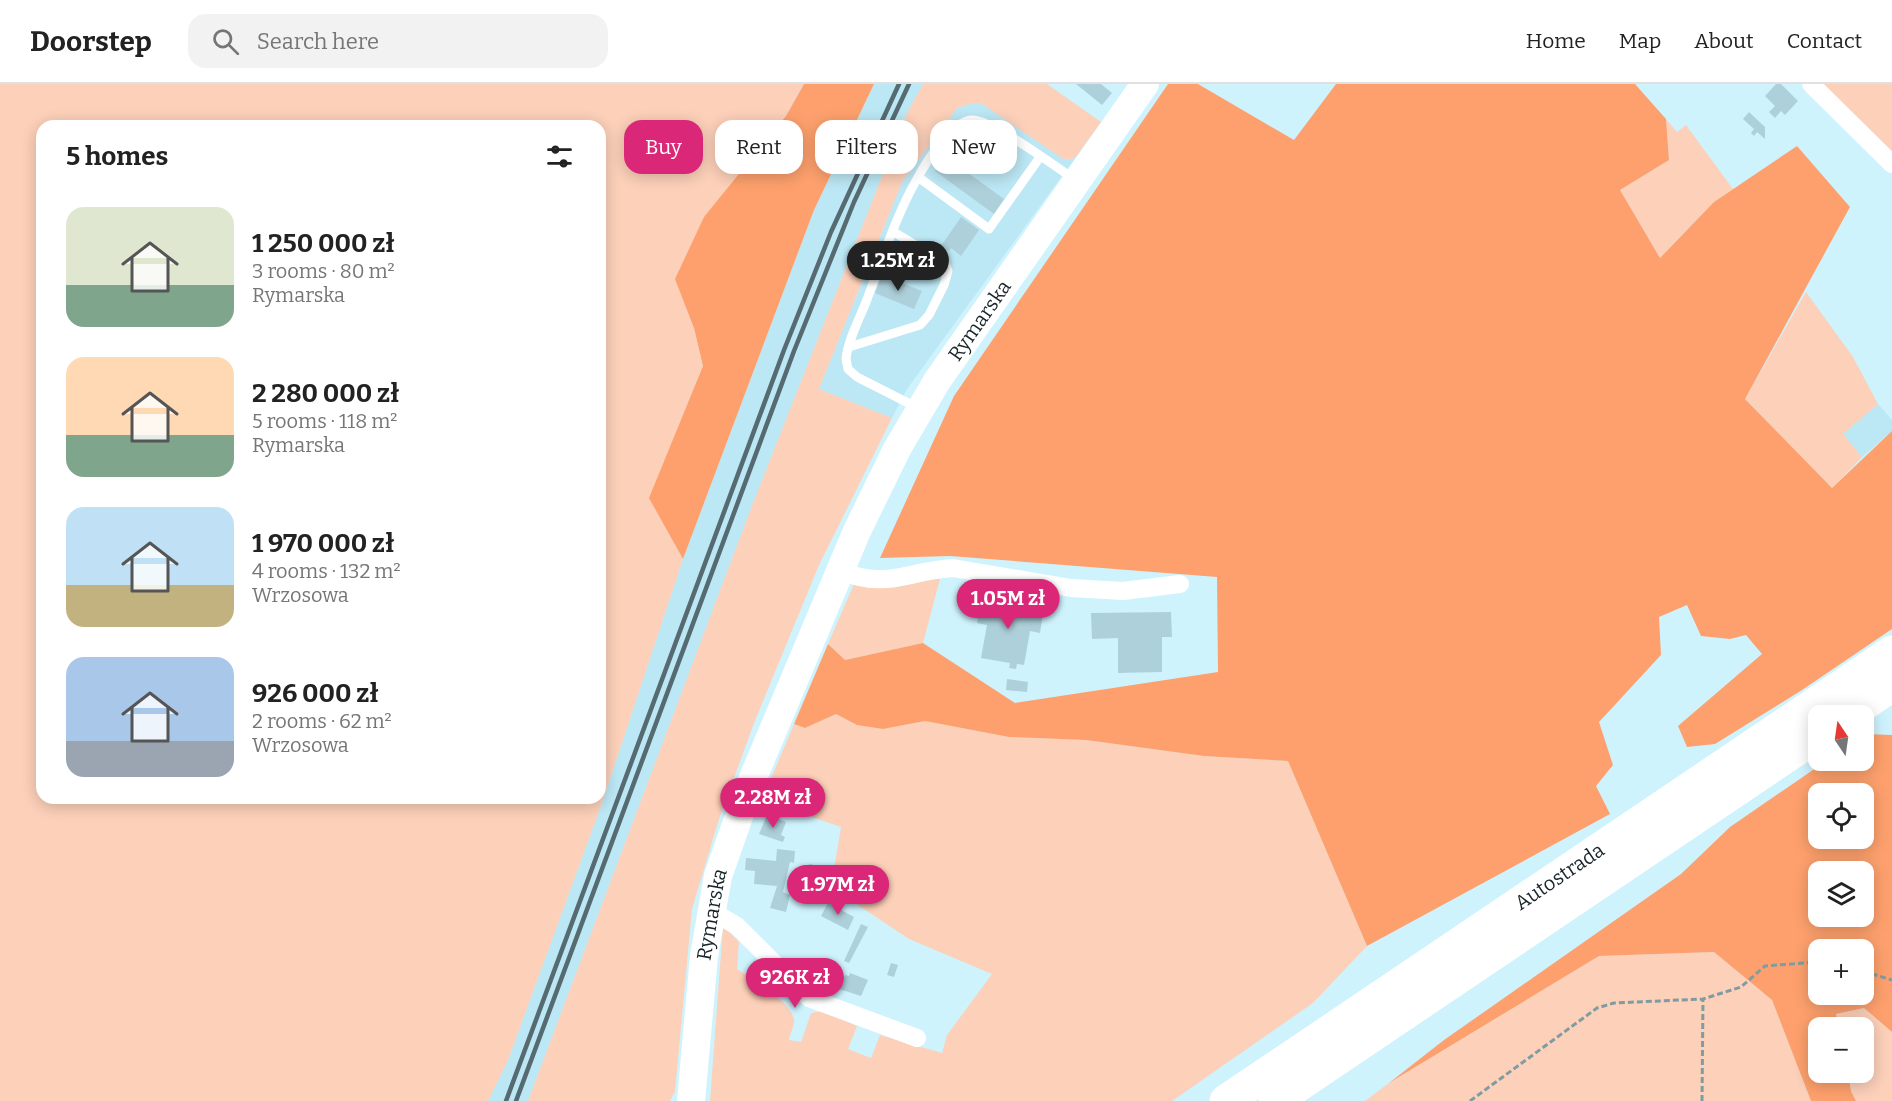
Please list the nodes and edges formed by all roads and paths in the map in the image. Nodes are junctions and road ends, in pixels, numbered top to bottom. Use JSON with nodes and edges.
{"nodes":[{"id":1,"x":1145,"y":84,"type":"edge"},
{"id":2,"x":1811,"y":84,"type":"edge"},
{"id":3,"x":1040,"y":157,"type":"junction"},
{"id":4,"x":1892,"y":164,"type":"edge"},
{"id":5,"x":918,"y":177,"type":"junction"},
{"id":6,"x":1076,"y":180,"type":"junction"},
{"id":7,"x":894,"y":231,"type":"junction"},
{"id":8,"x":849,"y":347,"type":"junction"},
{"id":9,"x":919,"y":409,"type":"junction"},
{"id":10,"x":840,"y":571,"type":"junction"},
{"id":11,"x":1179,"y":584,"type":"dead end"},
{"id":12,"x":1892,"y":652,"type":"edge"},
{"id":13,"x":1892,"y":685,"type":"edge"},
{"id":14,"x":1863,"y":705,"type":"edge"},
{"id":15,"x":1808,"y":742,"type":"edge"},
{"id":16,"x":710,"y":910,"type":"junction"},
{"id":17,"x":1808,"y":963,"type":"edge"},
{"id":18,"x":1874,"y":975,"type":"edge"},
{"id":19,"x":1892,"y":981,"type":"edge"},
{"id":20,"x":1703,"y":999,"type":"junction"},
{"id":21,"x":917,"y":1038,"type":"dead end"},
{"id":22,"x":691,"y":1101,"type":"edge"},
{"id":23,"x":1226,"y":1101,"type":"edge"},
{"id":24,"x":1275,"y":1101,"type":"edge"},
{"id":25,"x":1470,"y":1101,"type":"edge"},
{"id":26,"x":1702,"y":1101,"type":"edge"}],
"edges":[{"from":1,"to":6,"type":"main road","name":"Rymarska"},
{"from":2,"to":4,"type":"street"},
{"from":3,"to":5,"type":"lane"},
{"from":3,"to":5,"type":"lane"},
{"from":3,"to":6,"type":"lane"},
{"from":5,"to":7,"type":"lane"},
{"from":6,"to":9,"type":"main road","name":"Rymarska"},
{"from":7,"to":8,"type":"lane"},
{"from":7,"to":8,"type":"lane"},
{"from":8,"to":9,"type":"lane"},
{"from":9,"to":10,"type":"main road","name":"Rymarska"},
{"from":10,"to":11,"type":"street"},
{"from":10,"to":16,"type":"main road","name":"Rymarska"},
{"from":12,"to":23,"type":"highway","name":"Autostrada"},
{"from":13,"to":14,"type":"highway"},
{"from":15,"to":24,"type":"highway","name":"Autostrada"},
{"from":16,"to":21,"type":"street"},
{"from":16,"to":22,"type":"main road","name":"Rymarska"},
{"from":17,"to":20,"type":"path"},
{"from":18,"to":19,"type":"path"},
{"from":20,"to":25,"type":"path"},
{"from":20,"to":26,"type":"path"}]}
